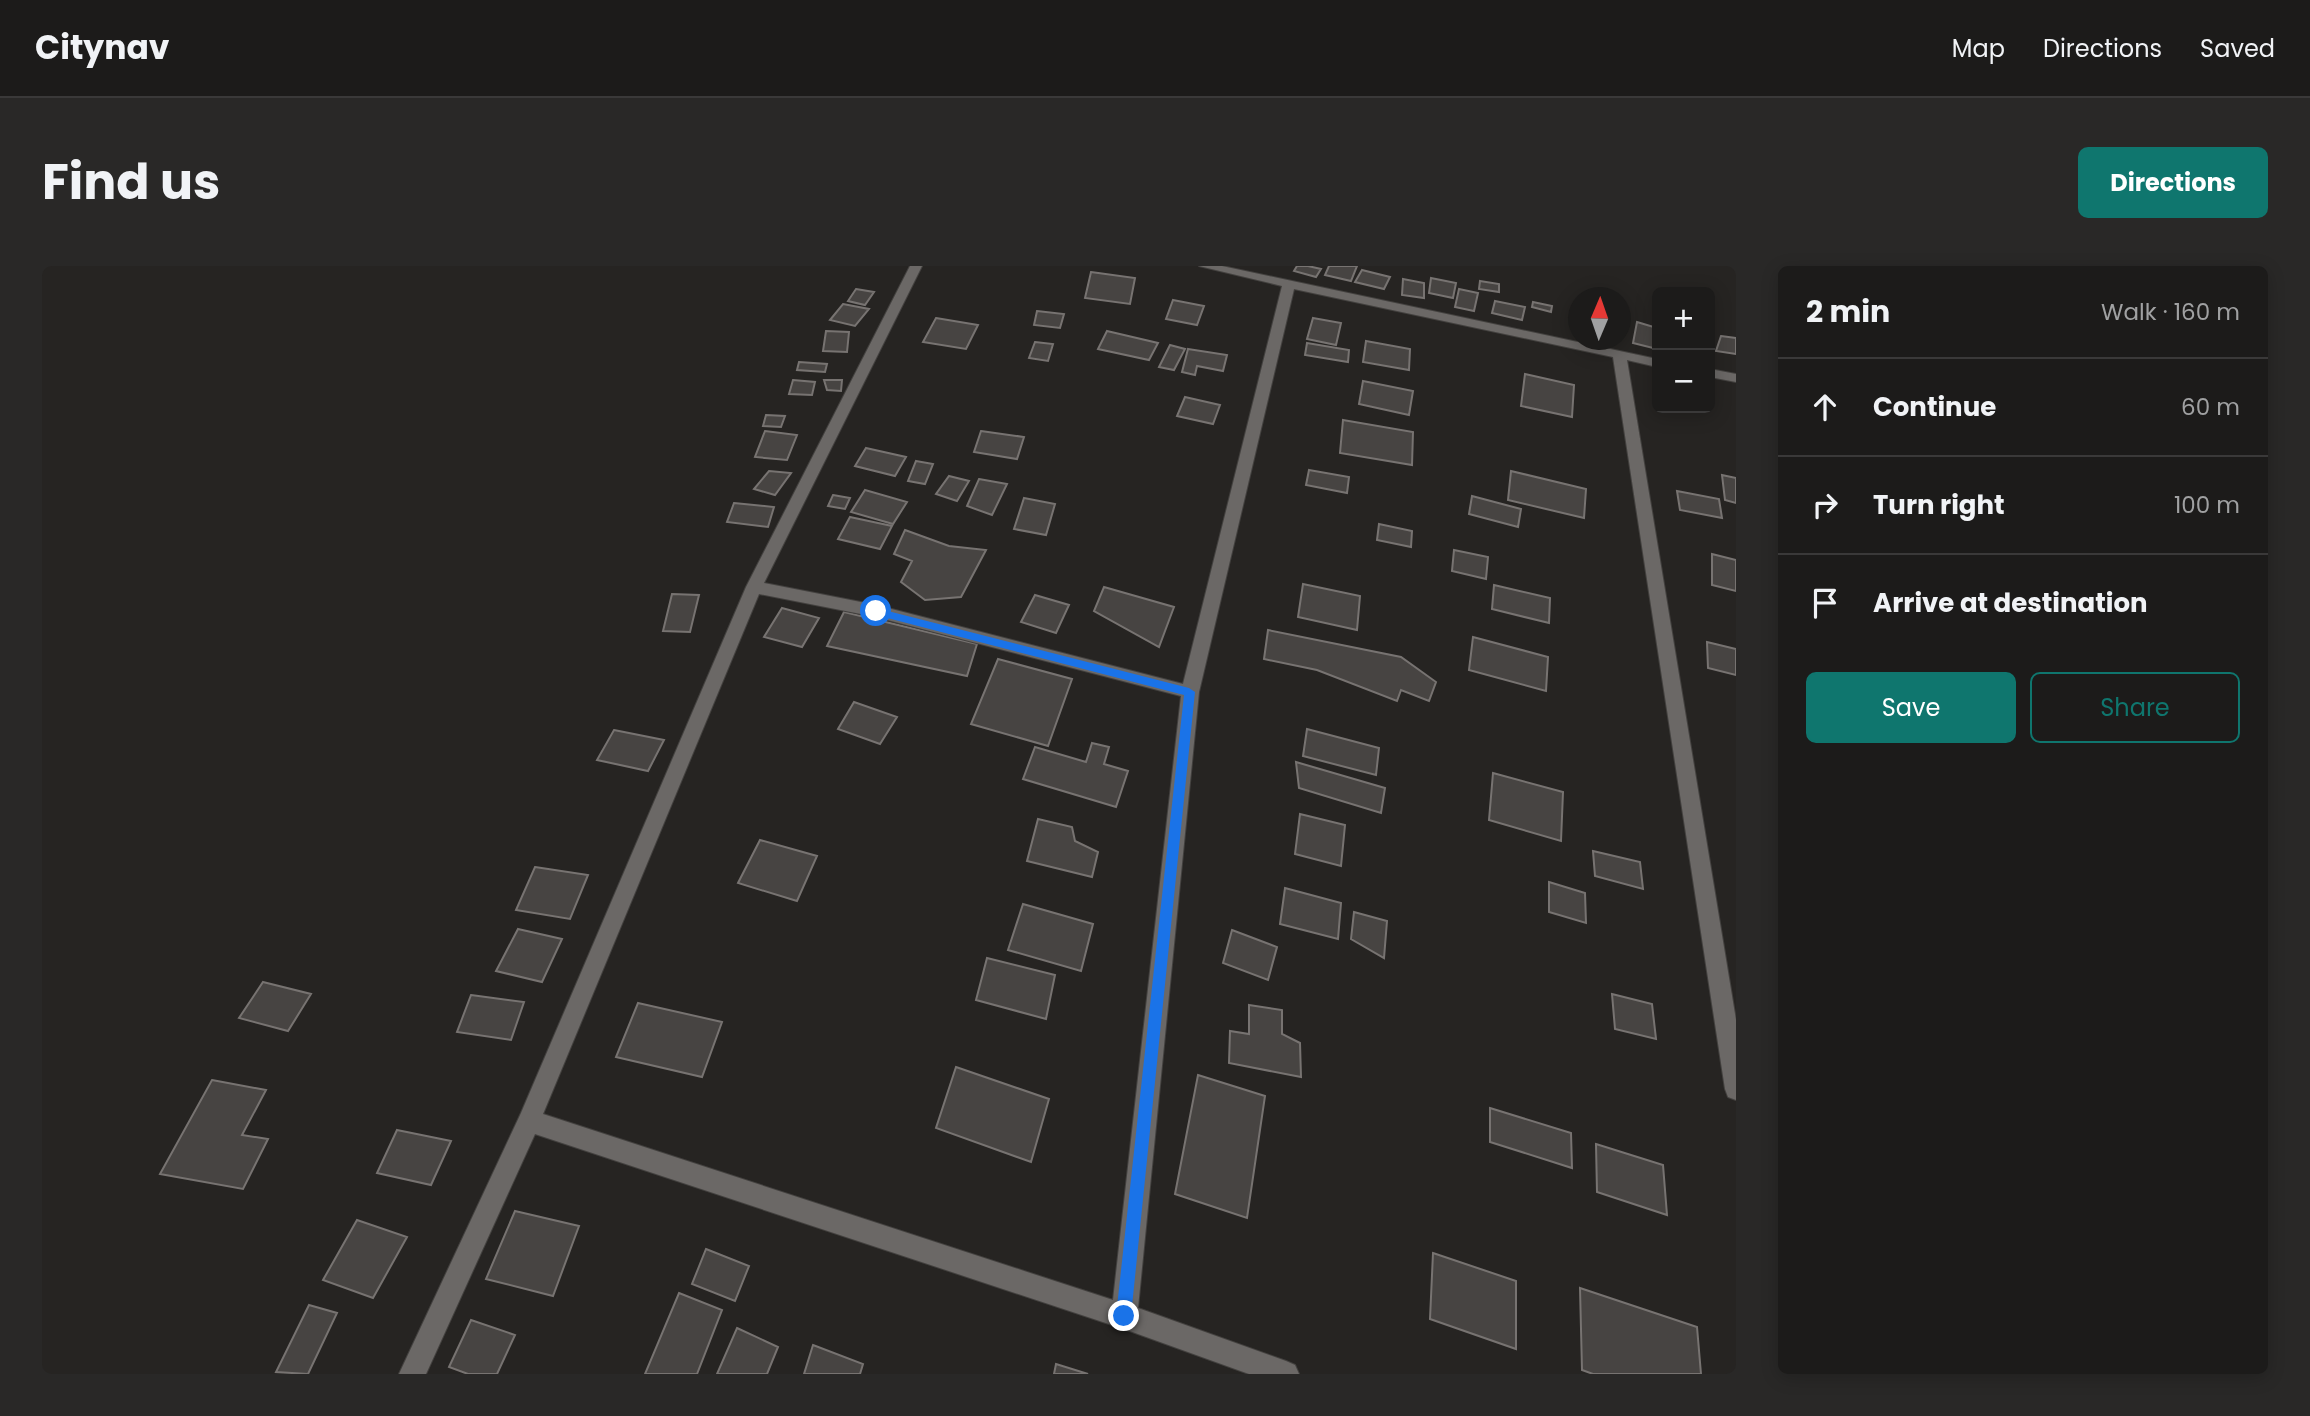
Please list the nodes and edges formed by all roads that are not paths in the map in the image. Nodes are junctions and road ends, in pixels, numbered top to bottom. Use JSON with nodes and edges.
{"nodes":[{"id":1,"x":916,"y":266,"type":"edge"},
{"id":2,"x":1205,"y":266,"type":"edge"},
{"id":3,"x":1289,"y":284,"type":"junction"},
{"id":4,"x":1619,"y":355,"type":"junction"},
{"id":5,"x":1652,"y":362,"type":"edge"},
{"id":6,"x":1715,"y":374,"type":"edge"},
{"id":7,"x":1736,"y":378,"type":"edge"},
{"id":8,"x":754,"y":587,"type":"junction"},
{"id":9,"x":1189,"y":692,"type":"junction"},
{"id":10,"x":1736,"y":1088,"type":"edge"},
{"id":11,"x":530,"y":1121,"type":"junction"},
{"id":12,"x":1124,"y":1316,"type":"junction"},
{"id":13,"x":412,"y":1374,"type":"edge"},
{"id":14,"x":1286,"y":1374,"type":"edge"}],
"edges":[{"from":1,"to":8,"type":"street"},
{"from":2,"to":3,"type":"street"},
{"from":3,"to":4,"type":"street"},
{"from":3,"to":9,"type":"street"},
{"from":4,"to":5,"type":"street"},
{"from":4,"to":10,"type":"street"},
{"from":6,"to":7,"type":"street"},
{"from":8,"to":9,"type":"street"},
{"from":8,"to":11,"type":"street"},
{"from":9,"to":12,"type":"street"},
{"from":11,"to":12,"type":"street"},
{"from":11,"to":13,"type":"street"},
{"from":12,"to":14,"type":"street"}]}
